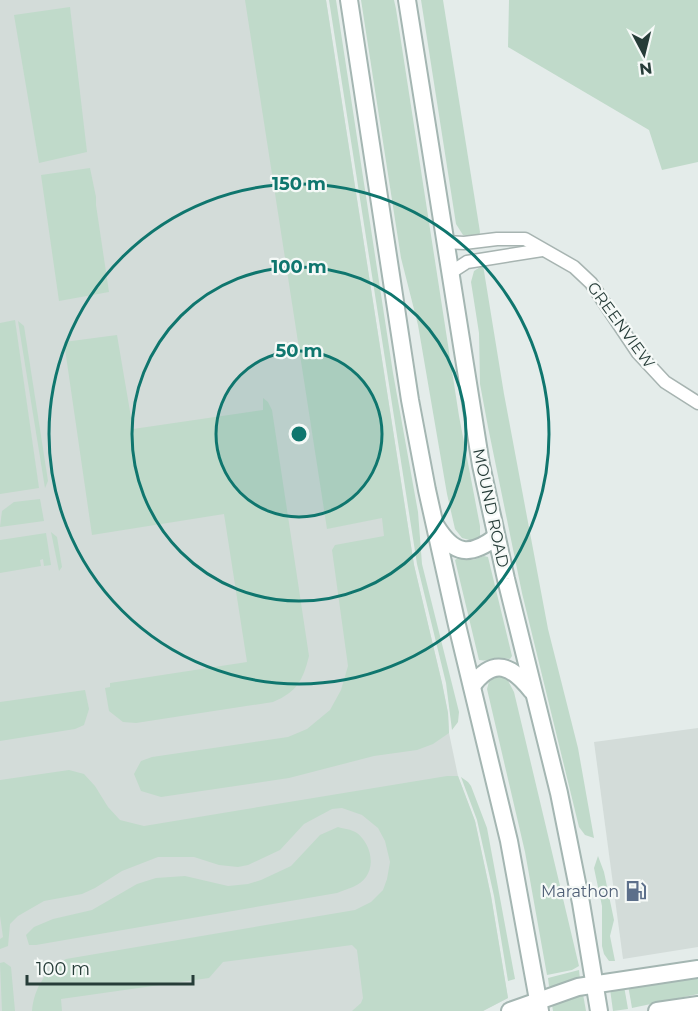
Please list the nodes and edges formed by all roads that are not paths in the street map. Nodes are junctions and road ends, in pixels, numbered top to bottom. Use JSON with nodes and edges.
{"nodes":[{"id":1,"x":349,"y":0,"type":"edge"},
{"id":2,"x":407,"y":0,"type":"edge"},
{"id":3,"x":445,"y":242,"type":"junction"},
{"id":4,"x":542,"y":250,"type":"junction"},
{"id":5,"x":450,"y":273,"type":"junction"},
{"id":6,"x":698,"y":403,"type":"edge"},
{"id":7,"x":434,"y":523,"type":"junction"},
{"id":8,"x":496,"y":537,"type":"junction"},
{"id":9,"x":472,"y":686,"type":"junction"},
{"id":10,"x":535,"y":694,"type":"junction"},
{"id":11,"x":698,"y":969,"type":"edge"},
{"id":12,"x":595,"y":984,"type":"junction"},
{"id":13,"x":539,"y":1005,"type":"edge"},
{"id":14,"x":698,"y":1005,"type":"edge"},
{"id":15,"x":510,"y":1011,"type":"edge"},
{"id":16,"x":599,"y":1011,"type":"edge"},
{"id":17,"x":657,"y":1011,"type":"edge"}],
"edges":[{"from":1,"to":7,"type":"main road"},
{"from":2,"to":3,"type":"main road","name":"MOUND ROAD"},
{"from":3,"to":4,"type":"street","name":"GREENVIEW"},
{"from":3,"to":5,"type":"main road","name":"MOUND ROAD"},
{"from":4,"to":5,"type":"street"},
{"from":4,"to":6,"type":"street","name":"GREENVIEW"},
{"from":5,"to":8,"type":"main road","name":"MOUND ROAD"},
{"from":7,"to":8,"type":"main road"},
{"from":7,"to":9,"type":"main road"},
{"from":8,"to":10,"type":"main road","name":"MOUND ROAD"},
{"from":9,"to":10,"type":"main road"},
{"from":9,"to":13,"type":"main road"},
{"from":10,"to":12,"type":"main road","name":"MOUND ROAD"},
{"from":11,"to":12,"type":"main road"},
{"from":12,"to":13,"type":"main road"},
{"from":12,"to":16,"type":"main road","name":"MOUND ROAD"},
{"from":13,"to":15,"type":"main road"},
{"from":14,"to":17,"type":"main road"}]}
